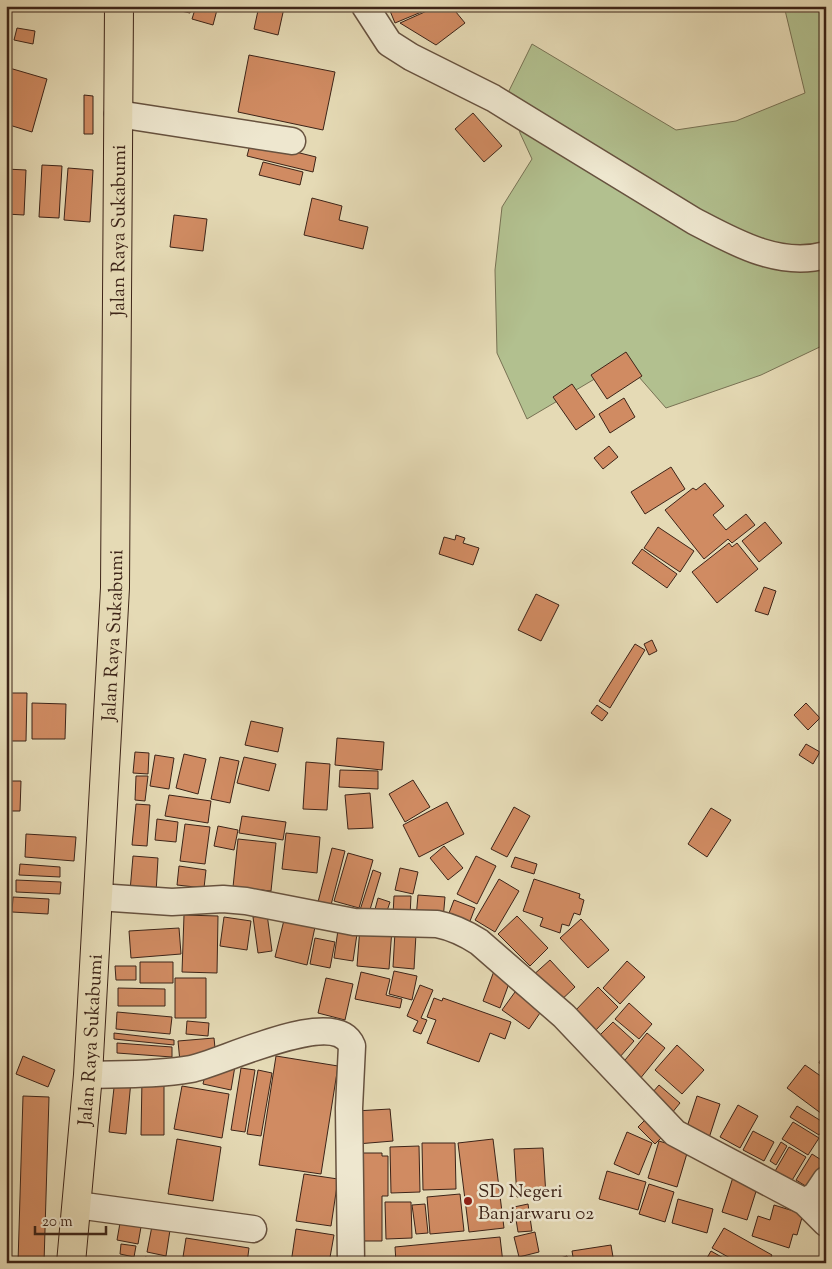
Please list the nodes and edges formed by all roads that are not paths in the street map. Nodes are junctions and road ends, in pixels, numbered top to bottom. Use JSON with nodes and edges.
{"nodes":[{"id":1,"x":119,"y":6,"type":"edge"},
{"id":2,"x":365,"y":6,"type":"edge"},
{"id":3,"x":118,"y":114,"type":"junction"},
{"id":4,"x":292,"y":141,"type":"dead end"},
{"id":5,"x":826,"y":255,"type":"edge"},
{"id":6,"x":98,"y":897,"type":"junction"},
{"id":7,"x":88,"y":1075,"type":"junction"},
{"id":8,"x":826,"y":1180,"type":"edge"},
{"id":9,"x":806,"y":1202,"type":"junction"},
{"id":10,"x":77,"y":1205,"type":"junction"},
{"id":11,"x":826,"y":1224,"type":"edge"},
{"id":12,"x":253,"y":1230,"type":"dead end"},
{"id":13,"x":71,"y":1263,"type":"edge"},
{"id":14,"x":351,"y":1263,"type":"edge"}],
"edges":[{"from":1,"to":3,"type":"highway","name":"Jalan Raya Sukabumi"},
{"from":2,"to":5,"type":"street"},
{"from":3,"to":4,"type":"street"},
{"from":3,"to":6,"type":"highway","name":"Jalan Raya Sukabumi"},
{"from":6,"to":7,"type":"highway","name":"Jalan Raya Sukabumi"},
{"from":6,"to":9,"type":"street"},
{"from":7,"to":10,"type":"highway","name":"Jalan Raya Sukabumi"},
{"from":7,"to":14,"type":"street"},
{"from":8,"to":9,"type":"street"},
{"from":9,"to":11,"type":"street"},
{"from":10,"to":12,"type":"street"},
{"from":10,"to":13,"type":"highway","name":"Jalan Raya Sukabumi"}]}
